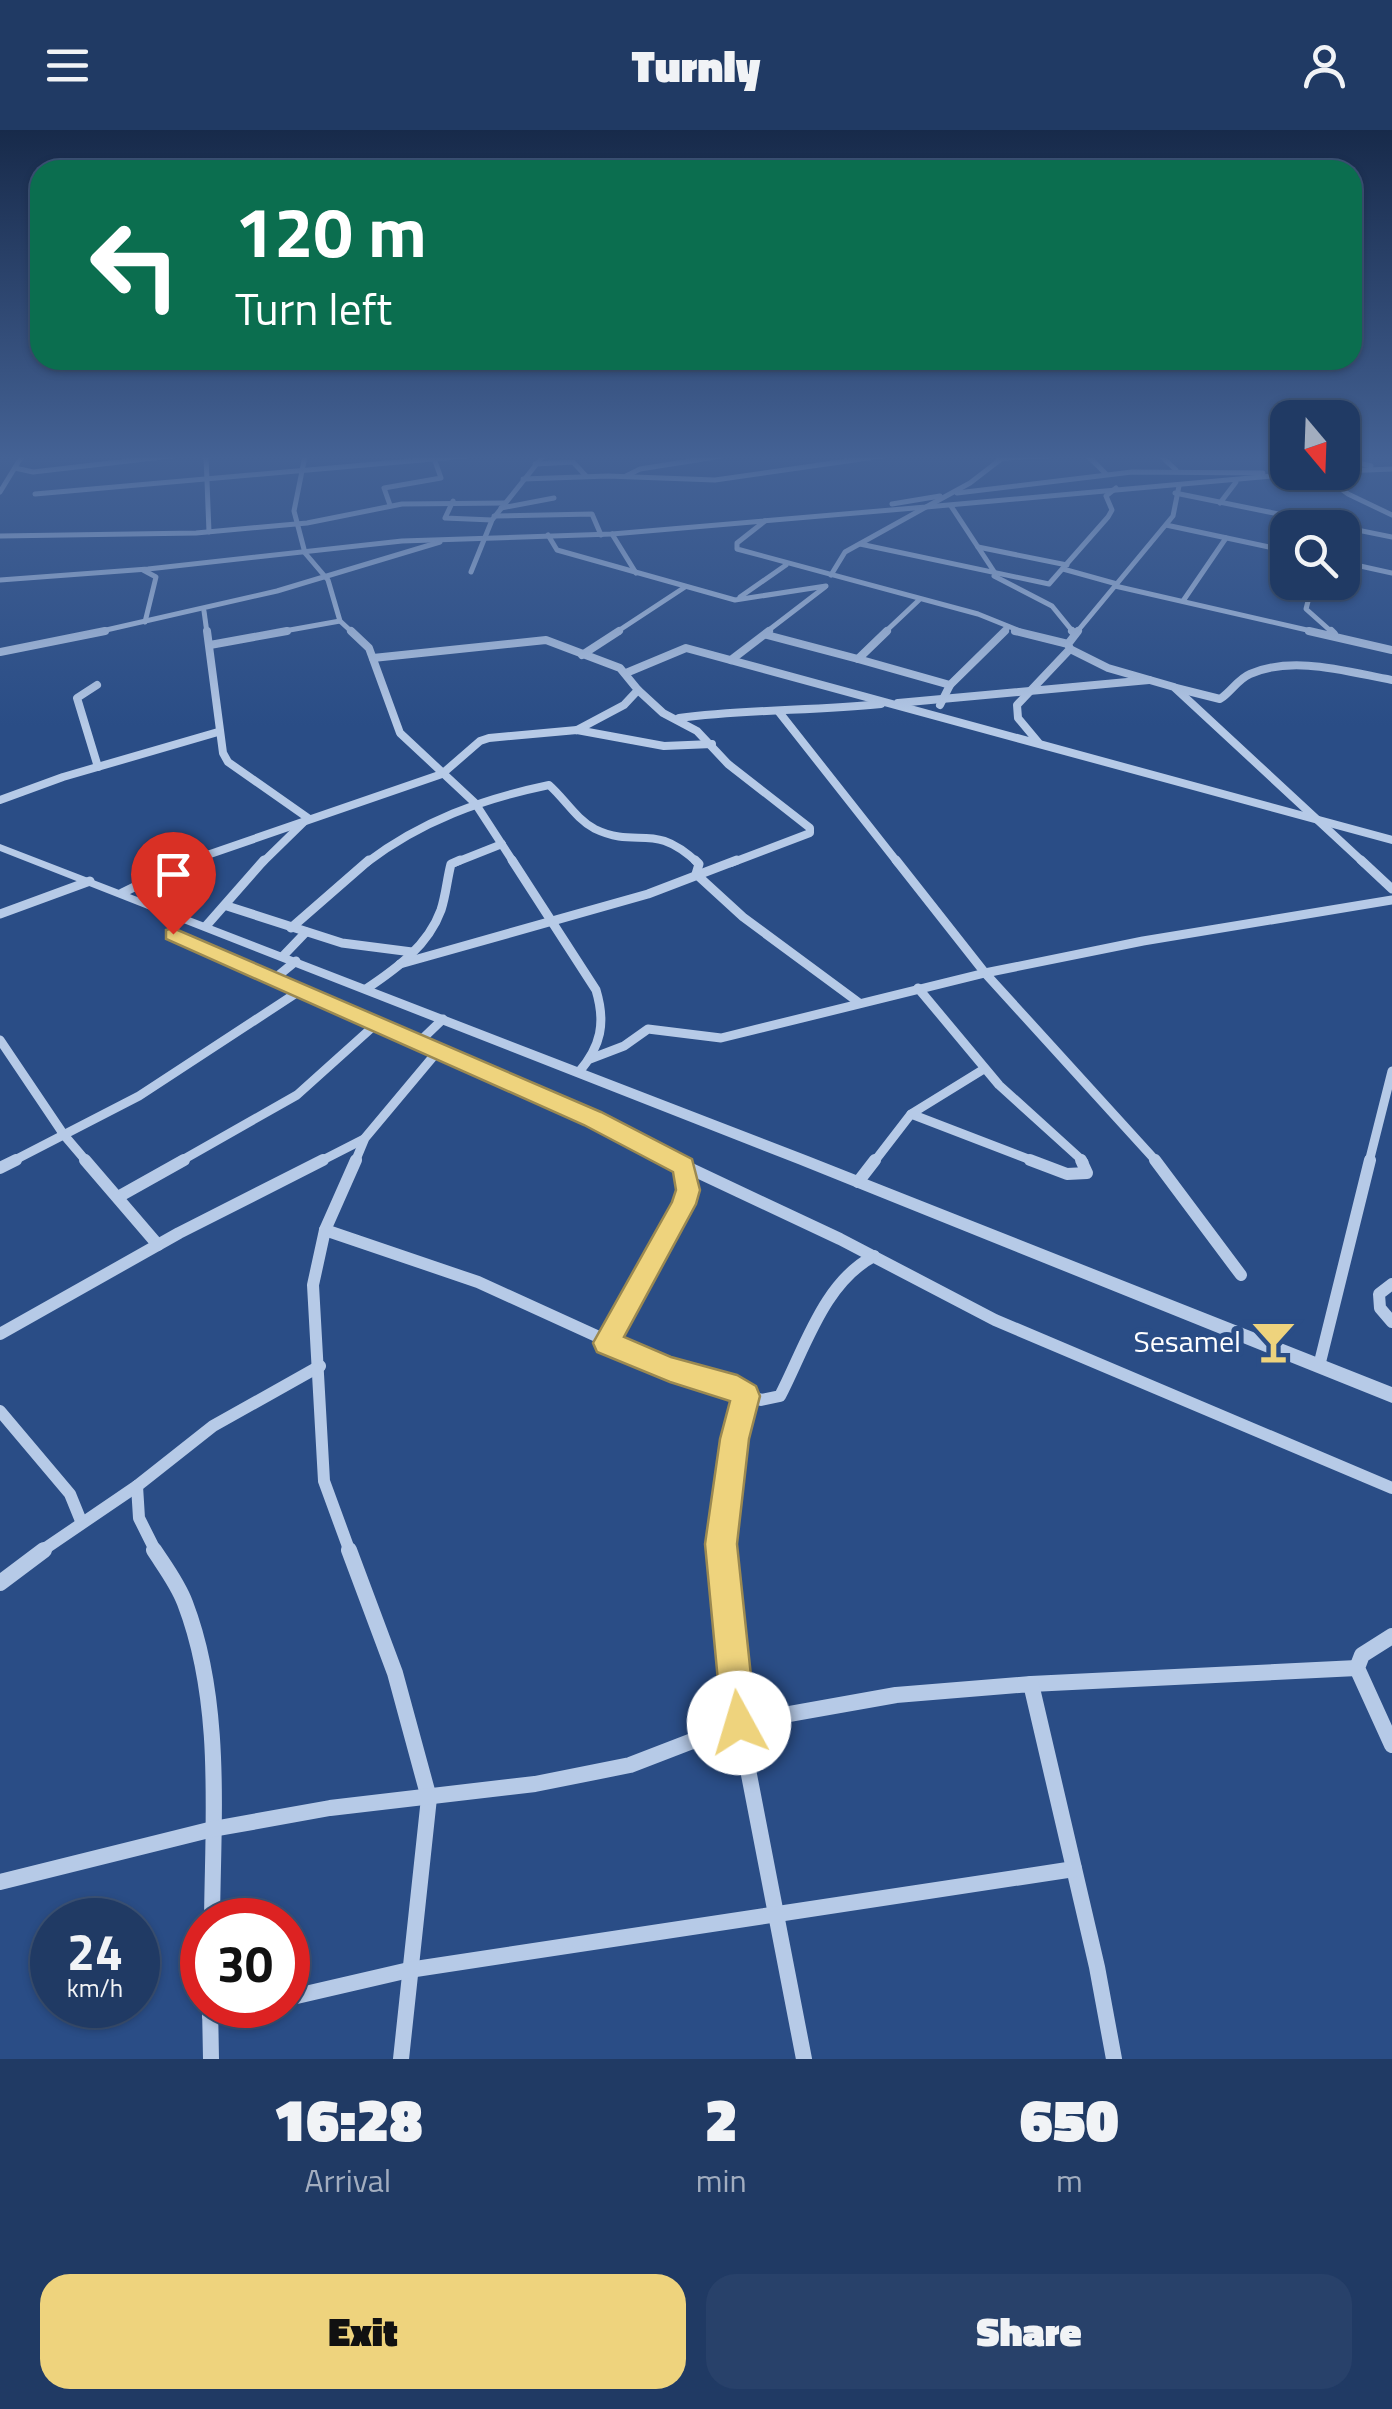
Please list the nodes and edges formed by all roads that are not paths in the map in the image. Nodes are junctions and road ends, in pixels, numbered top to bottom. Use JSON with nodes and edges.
{"nodes":[{"id":1,"x":303,"y":546,"type":"edge"},
{"id":2,"x":375,"y":546,"type":"edge"},
{"id":3,"x":427,"y":546,"type":"edge"},
{"id":4,"x":480,"y":546,"type":"edge"},
{"id":5,"x":555,"y":546,"type":"edge"},
{"id":6,"x":620,"y":546,"type":"edge"},
{"id":7,"x":736,"y":546,"type":"edge"},
{"id":8,"x":857,"y":546,"type":"edge"},
{"id":9,"x":869,"y":546,"type":"edge"},
{"id":10,"x":1082,"y":546,"type":"edge"},
{"id":11,"x":1148,"y":546,"type":"edge"},
{"id":12,"x":1221,"y":546,"type":"edge"},
{"id":13,"x":978,"y":547,"type":"joint"},
{"id":14,"x":305,"y":552,"type":"junction"},
{"id":15,"x":178,"y":565,"type":"junction"},
{"id":16,"x":786,"y":565,"type":"junction"},
{"id":17,"x":1360,"y":566,"type":"edge"},
{"id":18,"x":1065,"y":567,"type":"junction"},
{"id":19,"x":137,"y":569,"type":"junction"},
{"id":20,"x":471,"y":572,"type":"dead end"},
{"id":21,"x":992,"y":573,"type":"junction"},
{"id":22,"x":1392,"y":573,"type":"edge"},
{"id":23,"x":637,"y":574,"type":"junction"},
{"id":24,"x":834,"y":576,"type":"junction"},
{"id":25,"x":156,"y":577,"type":"junction"},
{"id":26,"x":0,"y":580,"type":"edge"},
{"id":27,"x":328,"y":580,"type":"junction"},
{"id":28,"x":1116,"y":585,"type":"junction"},
{"id":29,"x":826,"y":586,"type":"junction"},
{"id":30,"x":686,"y":587,"type":"junction"},
{"id":31,"x":735,"y":600,"type":"junction"},
{"id":32,"x":919,"y":600,"type":"junction"},
{"id":33,"x":1308,"y":600,"type":"edge"},
{"id":34,"x":1183,"y":601,"type":"junction"},
{"id":35,"x":204,"y":611,"type":"junction"},
{"id":36,"x":146,"y":622,"type":"junction"},
{"id":37,"x":340,"y":622,"type":"junction"},
{"id":38,"x":1007,"y":629,"type":"junction"},
{"id":39,"x":1074,"y":634,"type":"junction"},
{"id":40,"x":767,"y":635,"type":"junction"},
{"id":41,"x":1338,"y":638,"type":"junction"},
{"id":42,"x":210,"y":645,"type":"junction"},
{"id":43,"x":1069,"y":647,"type":"junction"},
{"id":44,"x":1392,"y":650,"type":"edge"},
{"id":45,"x":0,"y":652,"type":"edge"},
{"id":46,"x":582,"y":655,"type":"junction"},
{"id":47,"x":373,"y":658,"type":"junction"},
{"id":48,"x":858,"y":659,"type":"junction"},
{"id":49,"x":730,"y":660,"type":"junction"},
{"id":50,"x":626,"y":674,"type":"junction"},
{"id":51,"x":1149,"y":680,"type":"junction"},
{"id":52,"x":1392,"y":680,"type":"edge"},
{"id":53,"x":97,"y":685,"type":"dead end"},
{"id":54,"x":950,"y":685,"type":"junction"},
{"id":55,"x":1174,"y":688,"type":"junction"},
{"id":56,"x":638,"y":690,"type":"junction"},
{"id":57,"x":1027,"y":693,"type":"junction"},
{"id":58,"x":941,"y":700,"type":"junction"},
{"id":59,"x":888,"y":703,"type":"junction"},
{"id":60,"x":779,"y":712,"type":"junction"},
{"id":61,"x":937,"y":716,"type":"junction"},
{"id":62,"x":678,"y":719,"type":"junction"},
{"id":63,"x":577,"y":730,"type":"junction"},
{"id":64,"x":218,"y":732,"type":"junction"},
{"id":65,"x":1039,"y":743,"type":"junction"},
{"id":66,"x":712,"y":744,"type":"junction"},
{"id":67,"x":98,"y":767,"type":"junction"},
{"id":68,"x":442,"y":774,"type":"junction"},
{"id":69,"x":0,"y":800,"type":"edge"},
{"id":70,"x":475,"y":804,"type":"junction"},
{"id":71,"x":308,"y":818,"type":"junction"},
{"id":72,"x":1316,"y":818,"type":"junction"},
{"id":73,"x":1392,"y":840,"type":"edge"},
{"id":74,"x":502,"y":844,"type":"junction"},
{"id":75,"x":0,"y":846,"type":"edge"},
{"id":76,"x":696,"y":874,"type":"junction"},
{"id":77,"x":90,"y":881,"type":"junction"},
{"id":78,"x":1392,"y":889,"type":"edge"},
{"id":79,"x":122,"y":893,"type":"junction"},
{"id":80,"x":1392,"y":900,"type":"edge"},
{"id":81,"x":228,"y":906,"type":"junction"},
{"id":82,"x":0,"y":914,"type":"edge"},
{"id":83,"x":183,"y":917,"type":"junction"},
{"id":84,"x":552,"y":922,"type":"junction"},
{"id":85,"x":206,"y":926,"type":"junction"},
{"id":86,"x":292,"y":928,"type":"junction"},
{"id":87,"x":306,"y":932,"type":"junction"},
{"id":88,"x":412,"y":952,"type":"junction"},
{"id":89,"x":290,"y":958,"type":"junction"},
{"id":90,"x":400,"y":964,"type":"junction"},
{"id":91,"x":985,"y":973,"type":"junction"},
{"id":92,"x":274,"y":978,"type":"junction"},
{"id":93,"x":918,"y":988,"type":"junction"},
{"id":94,"x":366,"y":989,"type":"junction"},
{"id":95,"x":301,"y":990,"type":"junction"},
{"id":96,"x":858,"y":1002,"type":"junction"},
{"id":97,"x":443,"y":1020,"type":"junction"},
{"id":98,"x":376,"y":1024,"type":"junction"},
{"id":99,"x":0,"y":1040,"type":"edge"},
{"id":100,"x":418,"y":1044,"type":"junction"},
{"id":101,"x":437,"y":1052,"type":"junction"},
{"id":102,"x":590,"y":1060,"type":"junction"},
{"id":103,"x":984,"y":1068,"type":"junction"},
{"id":104,"x":1392,"y":1071,"type":"edge"},
{"id":105,"x":579,"y":1072,"type":"junction"},
{"id":106,"x":910,"y":1114,"type":"junction"},
{"id":107,"x":64,"y":1135,"type":"junction"},
{"id":108,"x":365,"y":1138,"type":"junction"},
{"id":109,"x":684,"y":1166,"type":"junction"},
{"id":110,"x":0,"y":1168,"type":"edge"},
{"id":111,"x":858,"y":1182,"type":"junction"},
{"id":112,"x":118,"y":1197,"type":"junction"},
{"id":113,"x":324,"y":1230,"type":"junction"},
{"id":114,"x":158,"y":1246,"type":"junction"},
{"id":115,"x":874,"y":1256,"type":"junction"},
{"id":116,"x":1241,"y":1275,"type":"dead end"},
{"id":117,"x":1392,"y":1284,"type":"edge"},
{"id":118,"x":1392,"y":1322,"type":"edge"},
{"id":119,"x":0,"y":1334,"type":"edge"},
{"id":120,"x":607,"y":1343,"type":"junction"},
{"id":121,"x":320,"y":1366,"type":"junction"},
{"id":122,"x":1319,"y":1366,"type":"junction"},
{"id":123,"x":746,"y":1396,"type":"junction"},
{"id":124,"x":1392,"y":1396,"type":"edge"},
{"id":125,"x":0,"y":1411,"type":"edge"},
{"id":126,"x":137,"y":1486,"type":"junction"},
{"id":127,"x":1392,"y":1488,"type":"edge"},
{"id":128,"x":81,"y":1521,"type":"junction"},
{"id":129,"x":0,"y":1583,"type":"edge"},
{"id":130,"x":1392,"y":1636,"type":"edge"},
{"id":131,"x":1357,"y":1668,"type":"junction"},
{"id":132,"x":1030,"y":1684,"type":"junction"},
{"id":133,"x":739,"y":1723,"type":"junction"},
{"id":134,"x":1392,"y":1745,"type":"edge"},
{"id":135,"x":429,"y":1798,"type":"junction"},
{"id":136,"x":213,"y":1829,"type":"junction"},
{"id":137,"x":1074,"y":1869,"type":"junction"},
{"id":138,"x":0,"y":1882,"type":"edge"},
{"id":139,"x":212,"y":1898,"type":"edge"},
{"id":140,"x":778,"y":1917,"type":"junction"},
{"id":141,"x":409,"y":1970,"type":"junction"},
{"id":142,"x":310,"y":1993,"type":"edge"},
{"id":143,"x":210,"y":2028,"type":"edge"},
{"id":144,"x":211,"y":2059,"type":"edge"},
{"id":145,"x":400,"y":2059,"type":"edge"},
{"id":146,"x":804,"y":2059,"type":"edge"},
{"id":147,"x":1114,"y":2059,"type":"edge"}],
"edges":[{"from":1,"to":14,"type":"street"},
{"from":2,"to":14,"type":"street"},
{"from":3,"to":27,"type":"street"},
{"from":4,"to":20,"type":"street"},
{"from":5,"to":23,"type":"street"},
{"from":6,"to":23,"type":"street"},
{"from":7,"to":16,"type":"street"},
{"from":8,"to":24,"type":"street"},
{"from":9,"to":21,"type":"street"},
{"from":10,"to":18,"type":"street"},
{"from":11,"to":28,"type":"street"},
{"from":12,"to":34,"type":"street"},
{"from":13,"to":18,"type":"street"},
{"from":13,"to":21,"type":"street"},
{"from":14,"to":15,"type":"street"},
{"from":14,"to":27,"type":"street"},
{"from":15,"to":19,"type":"street"},
{"from":15,"to":25,"type":"street"},
{"from":16,"to":24,"type":"street"},
{"from":16,"to":31,"type":"street"},
{"from":17,"to":22,"type":"street"},
{"from":18,"to":21,"type":"street"},
{"from":18,"to":28,"type":"street"},
{"from":19,"to":25,"type":"street"},
{"from":19,"to":26,"type":"street"},
{"from":21,"to":39,"type":"street"},
{"from":23,"to":30,"type":"street"},
{"from":24,"to":29,"type":"street"},
{"from":24,"to":32,"type":"street"},
{"from":25,"to":36,"type":"street"},
{"from":27,"to":35,"type":"street"},
{"from":27,"to":37,"type":"street"},
{"from":28,"to":34,"type":"street"},
{"from":28,"to":39,"type":"street"},
{"from":29,"to":31,"type":"street"},
{"from":29,"to":40,"type":"street"},
{"from":30,"to":31,"type":"street"},
{"from":30,"to":46,"type":"street"},
{"from":32,"to":38,"type":"street"},
{"from":32,"to":48,"type":"street"},
{"from":33,"to":41,"type":"street"},
{"from":34,"to":41,"type":"street"},
{"from":35,"to":36,"type":"street"},
{"from":35,"to":42,"type":"street"},
{"from":36,"to":45,"type":"street"},
{"from":37,"to":42,"type":"street"},
{"from":37,"to":47,"type":"street"},
{"from":38,"to":43,"type":"street"},
{"from":38,"to":54,"type":"street"},
{"from":39,"to":43,"type":"street"},
{"from":40,"to":48,"type":"street"},
{"from":40,"to":49,"type":"street"},
{"from":41,"to":44,"type":"street"},
{"from":42,"to":64,"type":"street"},
{"from":43,"to":51,"type":"street"},
{"from":43,"to":57,"type":"street"},
{"from":46,"to":47,"type":"street"},
{"from":46,"to":50,"type":"street"},
{"from":47,"to":68,"type":"street"},
{"from":48,"to":54,"type":"street"},
{"from":49,"to":50,"type":"street"},
{"from":49,"to":59,"type":"street"},
{"from":50,"to":56,"type":"street"},
{"from":51,"to":55,"type":"street"},
{"from":51,"to":57,"type":"street"},
{"from":52,"to":55,"type":"street"},
{"from":53,"to":67,"type":"street"},
{"from":54,"to":58,"type":"street"},
{"from":55,"to":72,"type":"street"},
{"from":56,"to":62,"type":"street"},
{"from":56,"to":63,"type":"street"},
{"from":57,"to":58,"type":"street"},
{"from":57,"to":65,"type":"street"},
{"from":58,"to":59,"type":"street"},
{"from":58,"to":61,"type":"street"},
{"from":59,"to":60,"type":"street"},
{"from":59,"to":61,"type":"street"},
{"from":60,"to":62,"type":"street"},
{"from":60,"to":91,"type":"street"},
{"from":61,"to":65,"type":"street"},
{"from":62,"to":66,"type":"street"},
{"from":63,"to":66,"type":"street"},
{"from":63,"to":68,"type":"street"},
{"from":64,"to":67,"type":"street"},
{"from":64,"to":71,"type":"street"},
{"from":65,"to":72,"type":"street"},
{"from":66,"to":76,"type":"street"},
{"from":67,"to":69,"type":"street"},
{"from":68,"to":70,"type":"street"},
{"from":68,"to":71,"type":"street"},
{"from":70,"to":74,"type":"street"},
{"from":70,"to":76,"type":"street"},
{"from":70,"to":86,"type":"street"},
{"from":71,"to":79,"type":"street"},
{"from":71,"to":81,"type":"street"},
{"from":72,"to":73,"type":"street"},
{"from":72,"to":78,"type":"street"},
{"from":74,"to":84,"type":"street"},
{"from":74,"to":88,"type":"street"},
{"from":75,"to":77,"type":"street"},
{"from":76,"to":84,"type":"street"},
{"from":76,"to":96,"type":"street"},
{"from":77,"to":79,"type":"street"},
{"from":77,"to":82,"type":"street"},
{"from":79,"to":83,"type":"street"},
{"from":80,"to":91,"type":"street"},
{"from":81,"to":85,"type":"street"},
{"from":81,"to":86,"type":"street"},
{"from":83,"to":85,"type":"street"},
{"from":83,"to":92,"type":"street"},
{"from":84,"to":90,"type":"street"},
{"from":84,"to":102,"type":"street"},
{"from":85,"to":89,"type":"street"},
{"from":86,"to":87,"type":"street"},
{"from":87,"to":88,"type":"street"},
{"from":87,"to":89,"type":"street"},
{"from":88,"to":90,"type":"street"},
{"from":89,"to":92,"type":"street"},
{"from":89,"to":94,"type":"street"},
{"from":90,"to":94,"type":"street"},
{"from":91,"to":93,"type":"street"},
{"from":91,"to":116,"type":"street"},
{"from":92,"to":95,"type":"street"},
{"from":93,"to":96,"type":"street"},
{"from":93,"to":103,"type":"street"},
{"from":94,"to":97,"type":"street"},
{"from":95,"to":98,"type":"street"},
{"from":95,"to":107,"type":"street"},
{"from":96,"to":102,"type":"street"},
{"from":97,"to":100,"type":"street"},
{"from":97,"to":105,"type":"street"},
{"from":98,"to":100,"type":"street"},
{"from":98,"to":112,"type":"street"},
{"from":99,"to":107,"type":"street"},
{"from":100,"to":101,"type":"street"},
{"from":101,"to":108,"type":"street"},
{"from":101,"to":109,"type":"street"},
{"from":102,"to":105,"type":"street"},
{"from":103,"to":106,"type":"street"},
{"from":103,"to":106,"type":"street"},
{"from":104,"to":122,"type":"street"},
{"from":105,"to":111,"type":"street"},
{"from":106,"to":111,"type":"street"},
{"from":107,"to":110,"type":"street"},
{"from":107,"to":112,"type":"street"},
{"from":108,"to":113,"type":"street"},
{"from":108,"to":114,"type":"street"},
{"from":109,"to":115,"type":"street"},
{"from":109,"to":120,"type":"street"},
{"from":111,"to":122,"type":"street"},
{"from":112,"to":114,"type":"street"},
{"from":113,"to":120,"type":"street"},
{"from":113,"to":121,"type":"street"},
{"from":114,"to":119,"type":"street"},
{"from":115,"to":123,"type":"street"},
{"from":115,"to":127,"type":"street"},
{"from":117,"to":118,"type":"street"},
{"from":120,"to":123,"type":"street"},
{"from":121,"to":126,"type":"street"},
{"from":121,"to":135,"type":"street"},
{"from":122,"to":124,"type":"street"},
{"from":123,"to":133,"type":"street"},
{"from":125,"to":128,"type":"street"},
{"from":126,"to":128,"type":"street"},
{"from":126,"to":136,"type":"street"},
{"from":128,"to":129,"type":"street"},
{"from":130,"to":131,"type":"street"},
{"from":131,"to":132,"type":"street"},
{"from":131,"to":134,"type":"street"},
{"from":132,"to":133,"type":"street"},
{"from":132,"to":137,"type":"street"},
{"from":133,"to":135,"type":"street"},
{"from":133,"to":140,"type":"street"},
{"from":135,"to":136,"type":"street"},
{"from":135,"to":141,"type":"street"},
{"from":136,"to":138,"type":"street"},
{"from":136,"to":139,"type":"street"},
{"from":137,"to":140,"type":"street"},
{"from":137,"to":147,"type":"street"},
{"from":140,"to":141,"type":"street"},
{"from":140,"to":146,"type":"street"},
{"from":141,"to":142,"type":"street"},
{"from":141,"to":145,"type":"street"},
{"from":143,"to":144,"type":"street"}]}
